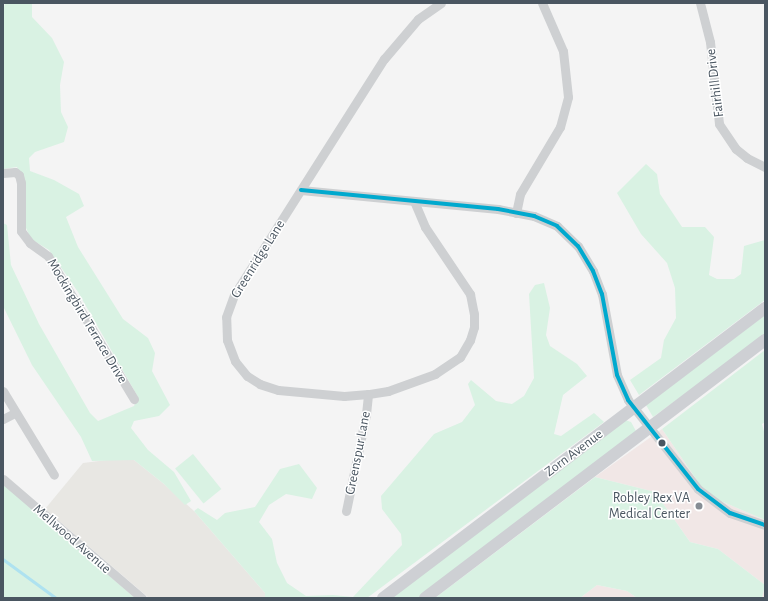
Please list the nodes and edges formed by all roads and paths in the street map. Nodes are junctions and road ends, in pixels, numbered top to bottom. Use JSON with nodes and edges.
{"nodes":[{"id":1,"x":440,"y":3,"type":"edge"},
{"id":2,"x":542,"y":3,"type":"edge"},
{"id":3,"x":700,"y":3,"type":"edge"},
{"id":4,"x":765,"y":167,"type":"edge"},
{"id":5,"x":3,"y":173,"type":"edge"},
{"id":6,"x":301,"y":190,"type":"junction"},
{"id":7,"x":414,"y":201,"type":"junction"},
{"id":8,"x":516,"y":213,"type":"junction"},
{"id":9,"x":765,"y":308,"type":"edge"},
{"id":10,"x":765,"y":340,"type":"edge"},
{"id":11,"x":3,"y":391,"type":"edge"},
{"id":12,"x":368,"y":394,"type":"junction"},
{"id":13,"x":134,"y":398,"type":"dead end"},
{"id":14,"x":634,"y":408,"type":"junction"},
{"id":15,"x":15,"y":413,"type":"junction"},
{"id":16,"x":3,"y":419,"type":"edge"},
{"id":17,"x":649,"y":427,"type":"junction"},
{"id":18,"x":54,"y":475,"type":"dead end"},
{"id":19,"x":3,"y":479,"type":"edge"},
{"id":20,"x":346,"y":511,"type":"dead end"},
{"id":21,"x":765,"y":525,"type":"edge"},
{"id":22,"x":142,"y":598,"type":"edge"},
{"id":23,"x":383,"y":598,"type":"edge"},
{"id":24,"x":425,"y":598,"type":"edge"}],
"edges":[{"from":1,"to":6,"type":"street","name":"Greenridge Lane"},
{"from":2,"to":8,"type":"street"},
{"from":3,"to":4,"type":"street","name":"Fairhill Drive"},
{"from":5,"to":13,"type":"street","name":"Mockingbird Terrace Drive"},
{"from":6,"to":7,"type":"street"},
{"from":6,"to":12,"type":"street","name":"Greenridge Lane"},
{"from":7,"to":8,"type":"street"},
{"from":7,"to":12,"type":"street","name":"Greenridge Lane"},
{"from":8,"to":14,"type":"street"},
{"from":9,"to":14,"type":"main road","name":"Zorn Avenue"},
{"from":10,"to":17,"type":"main road","name":"Zorn Avenue"},
{"from":11,"to":15,"type":"street"},
{"from":12,"to":20,"type":"street","name":"Greenspur Lane"},
{"from":14,"to":17,"type":"street"},
{"from":14,"to":23,"type":"main road","name":"Zorn Avenue"},
{"from":15,"to":16,"type":"street"},
{"from":15,"to":18,"type":"street"},
{"from":17,"to":21,"type":"street"},
{"from":17,"to":24,"type":"main road","name":"Zorn Avenue"},
{"from":19,"to":22,"type":"street","name":"Mellwood Avenue"}]}
